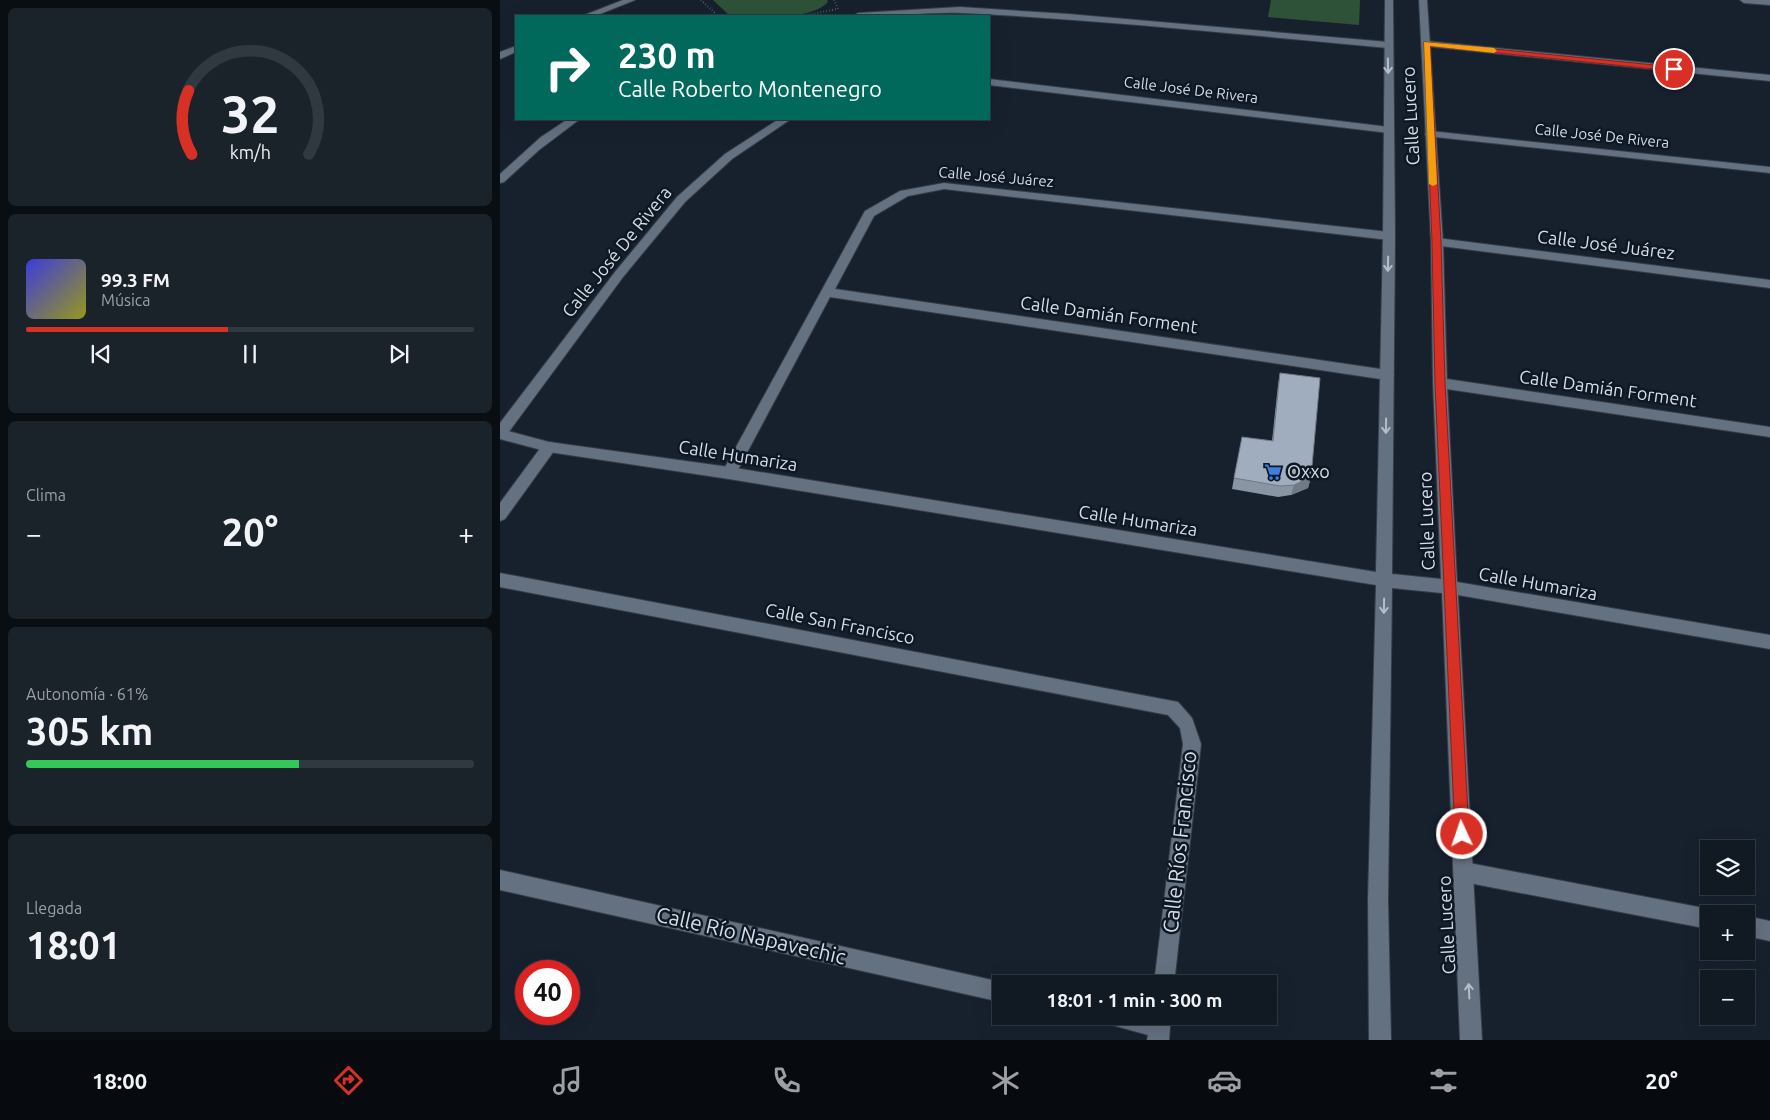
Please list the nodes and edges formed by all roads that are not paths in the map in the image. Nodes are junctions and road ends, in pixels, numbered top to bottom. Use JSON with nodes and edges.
{"nodes":[{"id":1,"x":631,"y":0,"type":"edge"},
{"id":2,"x":1389,"y":0,"type":"edge"},
{"id":3,"x":1423,"y":0,"type":"edge"},
{"id":4,"x":1744,"y":0,"type":"edge"},
{"id":5,"x":1770,"y":2,"type":"edge"},
{"id":6,"x":590,"y":15,"type":"edge"},
{"id":7,"x":875,"y":15,"type":"edge"},
{"id":8,"x":1426,"y":44,"type":"junction"},
{"id":9,"x":1388,"y":46,"type":"junction"},
{"id":10,"x":515,"y":49,"type":"edge"},
{"id":11,"x":500,"y":56,"type":"edge"},
{"id":12,"x":1770,"y":78,"type":"edge"},
{"id":13,"x":990,"y":82,"type":"edge"},
{"id":14,"x":573,"y":120,"type":"edge"},
{"id":15,"x":784,"y":120,"type":"edge"},
{"id":16,"x":1389,"y":130,"type":"junction"},
{"id":17,"x":1430,"y":134,"type":"junction"},
{"id":18,"x":1770,"y":170,"type":"edge"},
{"id":19,"x":500,"y":180,"type":"edge"},
{"id":20,"x":1388,"y":236,"type":"junction"},
{"id":21,"x":1437,"y":242,"type":"junction"},
{"id":22,"x":1770,"y":284,"type":"edge"},
{"id":23,"x":826,"y":292,"type":"junction"},
{"id":24,"x":1387,"y":375,"type":"junction"},
{"id":25,"x":1440,"y":383,"type":"junction"},
{"id":26,"x":1770,"y":432,"type":"edge"},
{"id":27,"x":500,"y":434,"type":"edge"},
{"id":28,"x":550,"y":447,"type":"junction"},
{"id":29,"x":729,"y":473,"type":"junction"},
{"id":30,"x":500,"y":515,"type":"edge"},
{"id":31,"x":500,"y":580,"type":"edge"},
{"id":32,"x":1384,"y":580,"type":"junction"},
{"id":33,"x":1449,"y":588,"type":"junction"},
{"id":34,"x":1770,"y":642,"type":"edge"},
{"id":35,"x":1172,"y":708,"type":"joint"},
{"id":36,"x":1464,"y":872,"type":"junction"},
{"id":37,"x":500,"y":880,"type":"edge"},
{"id":38,"x":1700,"y":917,"type":"edge"},
{"id":39,"x":1755,"y":928,"type":"edge"},
{"id":40,"x":1770,"y":931,"type":"edge"},
{"id":41,"x":1165,"y":975,"type":"edge"},
{"id":42,"x":992,"y":990,"type":"edge"},
{"id":43,"x":1380,"y":1040,"type":"edge"},
{"id":44,"x":1471,"y":1040,"type":"edge"}],
"edges":[{"from":1,"to":6,"type":"street"},
{"from":2,"to":9,"type":"street","name":"Calle Lucero"},
{"from":3,"to":8,"type":"street","name":"Calle Lucero"},
{"from":4,"to":5,"type":"street"},
{"from":7,"to":9,"type":"street"},
{"from":8,"to":12,"type":"street"},
{"from":8,"to":17,"type":"street","name":"Calle Lucero"},
{"from":9,"to":16,"type":"street","name":"Calle Lucero","one_way":true},
{"from":10,"to":11,"type":"street"},
{"from":13,"to":16,"type":"street","name":"Calle José De Rivera"},
{"from":14,"to":19,"type":"street"},
{"from":15,"to":27,"type":"street","name":"Calle José De Rivera"},
{"from":16,"to":20,"type":"street","name":"Calle Lucero"},
{"from":17,"to":18,"type":"street","name":"Calle José De Rivera"},
{"from":17,"to":21,"type":"street","name":"Calle Lucero"},
{"from":20,"to":23,"type":"street","name":"Calle José Juárez"},
{"from":20,"to":24,"type":"street","name":"Calle Lucero","one_way":true},
{"from":21,"to":22,"type":"street","name":"Calle José Juárez"},
{"from":21,"to":25,"type":"street","name":"Calle Lucero"},
{"from":23,"to":24,"type":"street","name":"Calle Damián Forment"},
{"from":23,"to":29,"type":"street","name":"Calle José Juárez"},
{"from":24,"to":32,"type":"street","name":"Calle Lucero","one_way":true},
{"from":25,"to":26,"type":"street","name":"Calle Damián Forment"},
{"from":25,"to":33,"type":"street","name":"Calle Lucero"},
{"from":27,"to":28,"type":"street","name":"Calle Humariza"},
{"from":28,"to":29,"type":"street","name":"Calle Humariza"},
{"from":28,"to":30,"type":"street"},
{"from":29,"to":32,"type":"street","name":"Calle Humariza"},
{"from":31,"to":35,"type":"street","name":"Calle San Francisco"},
{"from":32,"to":33,"type":"street","name":"Calle Humariza"},
{"from":32,"to":43,"type":"street","name":"Calle Lucero","one_way":true},
{"from":33,"to":34,"type":"street","name":"Calle Humariza"},
{"from":33,"to":36,"type":"street","name":"Calle Lucero"},
{"from":35,"to":41,"type":"street","name":"Calle Ríos Francisco"},
{"from":36,"to":38,"type":"street"},
{"from":44,"to":36,"type":"street","name":"Calle Lucero","one_way":true},
{"from":37,"to":42,"type":"street","name":"Calle Río Napavechic"},
{"from":39,"to":40,"type":"street"}]}
